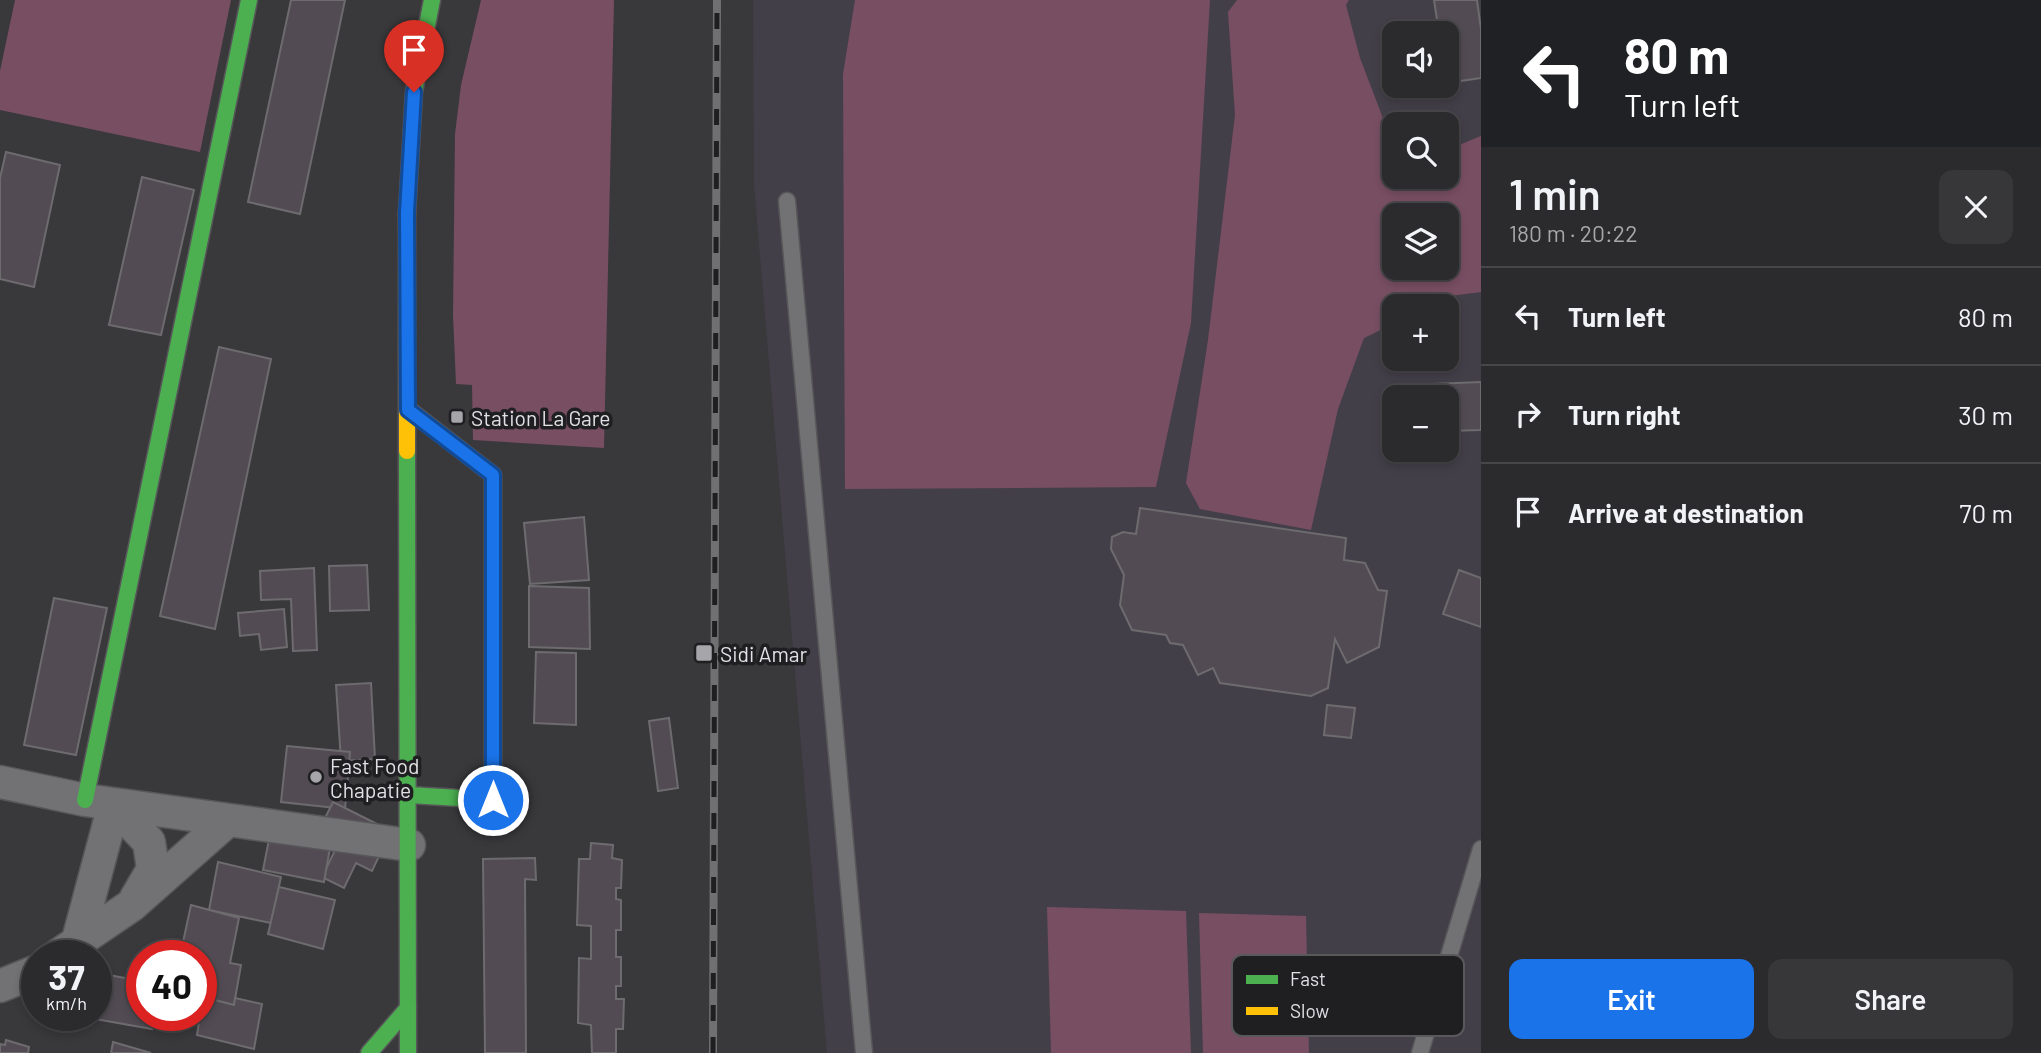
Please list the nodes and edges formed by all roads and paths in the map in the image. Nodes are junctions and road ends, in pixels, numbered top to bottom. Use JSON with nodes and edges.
{"nodes":[{"id":1,"x":249,"y":0,"type":"edge"},
{"id":2,"x":432,"y":0,"type":"edge"},
{"id":3,"x":787,"y":201,"type":"dead end"},
{"id":4,"x":408,"y":410,"type":"junction"},
{"id":5,"x":0,"y":782,"type":"edge"},
{"id":6,"x":409,"y":795,"type":"junction"},
{"id":7,"x":100,"y":802,"type":"junction"},
{"id":8,"x":227,"y":821,"type":"junction"},
{"id":9,"x":409,"y":845,"type":"junction"},
{"id":10,"x":1481,"y":849,"type":"edge"},
{"id":11,"x":132,"y":905,"type":"junction"},
{"id":12,"x":70,"y":940,"type":"edge"},
{"id":13,"x":80,"y":940,"type":"edge"},
{"id":14,"x":1449,"y":955,"type":"edge"},
{"id":15,"x":21,"y":977,"type":"edge"},
{"id":16,"x":0,"y":986,"type":"edge"},
{"id":17,"x":408,"y":1008,"type":"junction"},
{"id":18,"x":1425,"y":1036,"type":"edge"},
{"id":19,"x":369,"y":1053,"type":"edge"},
{"id":20,"x":408,"y":1053,"type":"edge"},
{"id":21,"x":864,"y":1053,"type":"edge"},
{"id":22,"x":1420,"y":1053,"type":"edge"}],
"edges":[{"from":1,"to":7,"type":"street"},
{"from":2,"to":4,"type":"street"},
{"from":3,"to":21,"type":"lane"},
{"from":4,"to":6,"type":"street"},
{"from":4,"to":6,"type":"street"},
{"from":5,"to":7,"type":"street"},
{"from":6,"to":9,"type":"street"},
{"from":7,"to":8,"type":"street"},
{"from":7,"to":11,"type":"street"},
{"from":7,"to":12,"type":"street"},
{"from":8,"to":9,"type":"street"},
{"from":8,"to":11,"type":"street"},
{"from":9,"to":17,"type":"street"},
{"from":10,"to":14,"type":"lane"},
{"from":11,"to":13,"type":"street"},
{"from":15,"to":16,"type":"street"},
{"from":17,"to":19,"type":"street"},
{"from":17,"to":20,"type":"street"},
{"from":18,"to":22,"type":"lane"}]}
